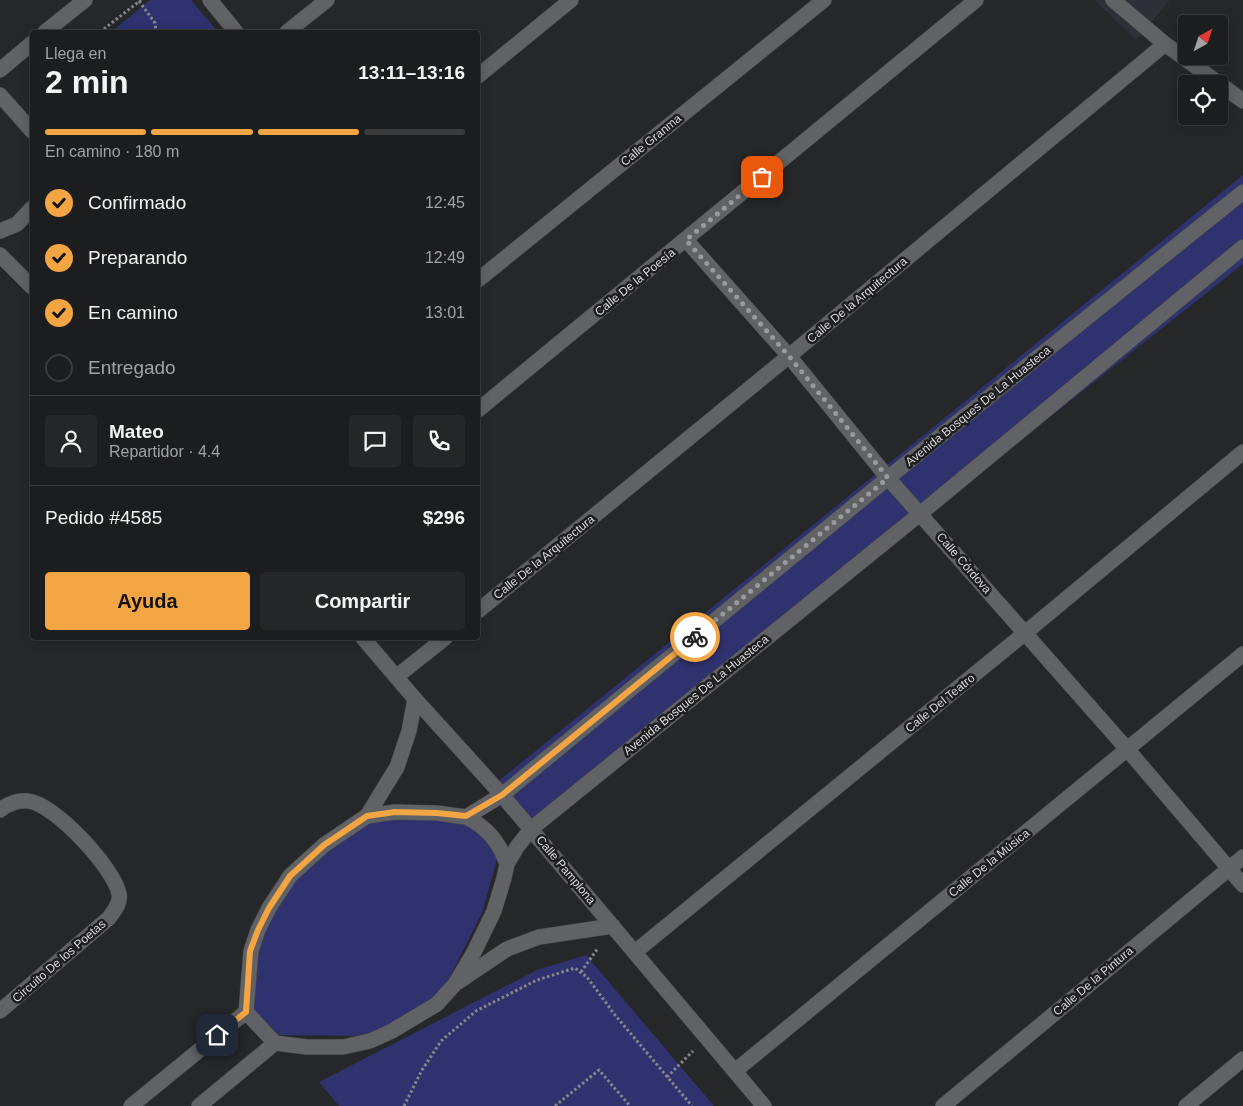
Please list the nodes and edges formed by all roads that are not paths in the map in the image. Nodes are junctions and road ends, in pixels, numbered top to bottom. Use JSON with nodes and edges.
{"nodes":[{"id":1,"x":85,"y":0,"type":"edge"},
{"id":2,"x":210,"y":0,"type":"edge"},
{"id":3,"x":327,"y":0,"type":"edge"},
{"id":4,"x":571,"y":0,"type":"edge"},
{"id":5,"x":824,"y":0,"type":"edge"},
{"id":6,"x":976,"y":0,"type":"edge"},
{"id":7,"x":1112,"y":0,"type":"edge"},
{"id":8,"x":48,"y":30,"type":"edge"},
{"id":9,"x":234,"y":30,"type":"edge"},
{"id":10,"x":290,"y":30,"type":"edge"},
{"id":11,"x":1165,"y":44,"type":"junction"},
{"id":12,"x":30,"y":45,"type":"edge"},
{"id":13,"x":0,"y":70,"type":"edge"},
{"id":14,"x":480,"y":74,"type":"edge"},
{"id":15,"x":0,"y":95,"type":"edge"},
{"id":16,"x":1243,"y":101,"type":"edge"},
{"id":17,"x":30,"y":129,"type":"edge"},
{"id":18,"x":1243,"y":192,"type":"edge"},
{"id":19,"x":30,"y":210,"type":"edge"},
{"id":20,"x":0,"y":231,"type":"edge"},
{"id":21,"x":686,"y":240,"type":"junction"},
{"id":22,"x":1243,"y":247,"type":"edge"},
{"id":23,"x":0,"y":255,"type":"edge"},
{"id":24,"x":480,"y":278,"type":"edge"},
{"id":25,"x":30,"y":285,"type":"edge"},
{"id":26,"x":789,"y":356,"type":"junction"},
{"id":27,"x":480,"y":408,"type":"edge"},
{"id":28,"x":1243,"y":452,"type":"edge"},
{"id":29,"x":888,"y":478,"type":"junction"},
{"id":30,"x":920,"y":513,"type":"junction"},
{"id":31,"x":480,"y":609,"type":"edge"},
{"id":32,"x":1025,"y":633,"type":"junction"},
{"id":33,"x":365,"y":640,"type":"edge"},
{"id":34,"x":442,"y":640,"type":"edge"},
{"id":35,"x":1243,"y":654,"type":"edge"},
{"id":36,"x":396,"y":677,"type":"junction"},
{"id":37,"x":415,"y":699,"type":"junction"},
{"id":38,"x":1127,"y":750,"type":"junction"},
{"id":39,"x":502,"y":795,"type":"junction"},
{"id":40,"x":0,"y":810,"type":"edge"},
{"id":41,"x":367,"y":816,"type":"junction"},
{"id":42,"x":466,"y":816,"type":"junction"},
{"id":43,"x":530,"y":828,"type":"junction"},
{"id":44,"x":1243,"y":857,"type":"edge"},
{"id":45,"x":507,"y":864,"type":"junction"},
{"id":46,"x":1229,"y":868,"type":"junction"},
{"id":47,"x":1243,"y":885,"type":"edge"},
{"id":48,"x":614,"y":926,"type":"junction"},
{"id":49,"x":636,"y":952,"type":"junction"},
{"id":50,"x":455,"y":984,"type":"junction"},
{"id":51,"x":0,"y":1011,"type":"edge"},
{"id":52,"x":246,"y":1012,"type":"junction"},
{"id":53,"x":275,"y":1043,"type":"junction"},
{"id":54,"x":1243,"y":1059,"type":"edge"},
{"id":55,"x":735,"y":1072,"type":"junction"},
{"id":56,"x":131,"y":1106,"type":"edge"},
{"id":57,"x":199,"y":1106,"type":"edge"},
{"id":58,"x":764,"y":1106,"type":"edge"},
{"id":59,"x":943,"y":1106,"type":"edge"},
{"id":60,"x":1186,"y":1106,"type":"edge"}],
"edges":[{"from":1,"to":8,"type":"street"},
{"from":2,"to":9,"type":"street"},
{"from":3,"to":10,"type":"street"},
{"from":4,"to":14,"type":"street"},
{"from":5,"to":24,"type":"street","name":"Calle Granma"},
{"from":6,"to":21,"type":"street","name":"Calle De la Poesía"},
{"from":7,"to":11,"type":"street"},
{"from":11,"to":16,"type":"street"},
{"from":11,"to":26,"type":"street","name":"Calle De la Arquitectura"},
{"from":12,"to":13,"type":"street"},
{"from":15,"to":17,"type":"street"},
{"from":18,"to":29,"type":"street","name":"Avenida Bosques De La Huasteca"},
{"from":19,"to":20,"type":"street"},
{"from":21,"to":26,"type":"street","name":"Calle Córdova"},
{"from":21,"to":27,"type":"street","name":"Calle De la Poesía"},
{"from":22,"to":30,"type":"street","name":"Avenida Bosques De La Huasteca"},
{"from":23,"to":25,"type":"street"},
{"from":26,"to":29,"type":"street","name":"Calle Córdova"},
{"from":26,"to":31,"type":"street","name":"Calle De la Arquitectura"},
{"from":28,"to":32,"type":"street","name":"Calle Del Teatro"},
{"from":29,"to":30,"type":"street","name":"Calle Córdova"},
{"from":29,"to":39,"type":"street","name":"Avenida Bosques De La Huasteca"},
{"from":30,"to":32,"type":"street","name":"Calle Córdova"},
{"from":30,"to":43,"type":"street","name":"Avenida Bosques De La Huasteca"},
{"from":32,"to":38,"type":"street","name":"Calle Córdova"},
{"from":32,"to":49,"type":"street","name":"Calle Del Teatro"},
{"from":33,"to":36,"type":"street","name":"Calle Pamplona"},
{"from":34,"to":36,"type":"street"},
{"from":35,"to":38,"type":"street","name":"Calle De la Música"},
{"from":36,"to":37,"type":"street","name":"Calle Pamplona"},
{"from":37,"to":39,"type":"street","name":"Calle Pamplona"},
{"from":37,"to":41,"type":"street"},
{"from":38,"to":46,"type":"street","name":"Calle Córdova"},
{"from":38,"to":55,"type":"street","name":"Calle De la Música"},
{"from":39,"to":42,"type":"street","name":"Avenida Bosques De La Huasteca"},
{"from":39,"to":43,"type":"street","name":"Calle Pamplona"},
{"from":40,"to":51,"type":"street","name":"Circuito De los Poetas"},
{"from":41,"to":42,"type":"street"},
{"from":41,"to":52,"type":"street"},
{"from":42,"to":45,"type":"street"},
{"from":43,"to":45,"type":"street","name":"Avenida Bosques De La Huasteca"},
{"from":43,"to":48,"type":"street","name":"Calle Pamplona"},
{"from":44,"to":46,"type":"street","name":"Calle De la Pintura"},
{"from":45,"to":50,"type":"street","name":"Avenida Bosques De La Huasteca"},
{"from":46,"to":47,"type":"street","name":"Calle Córdova"},
{"from":46,"to":59,"type":"street","name":"Calle De la Pintura"},
{"from":48,"to":49,"type":"street","name":"Calle Pamplona"},
{"from":48,"to":50,"type":"street"},
{"from":49,"to":55,"type":"street","name":"Calle Pamplona"},
{"from":50,"to":53,"type":"street","name":"Avenida Bosques De La Huasteca"},
{"from":52,"to":53,"type":"street"},
{"from":52,"to":56,"type":"street"},
{"from":53,"to":57,"type":"street"},
{"from":54,"to":60,"type":"street"},
{"from":55,"to":58,"type":"street","name":"Calle Pamplona"}]}
